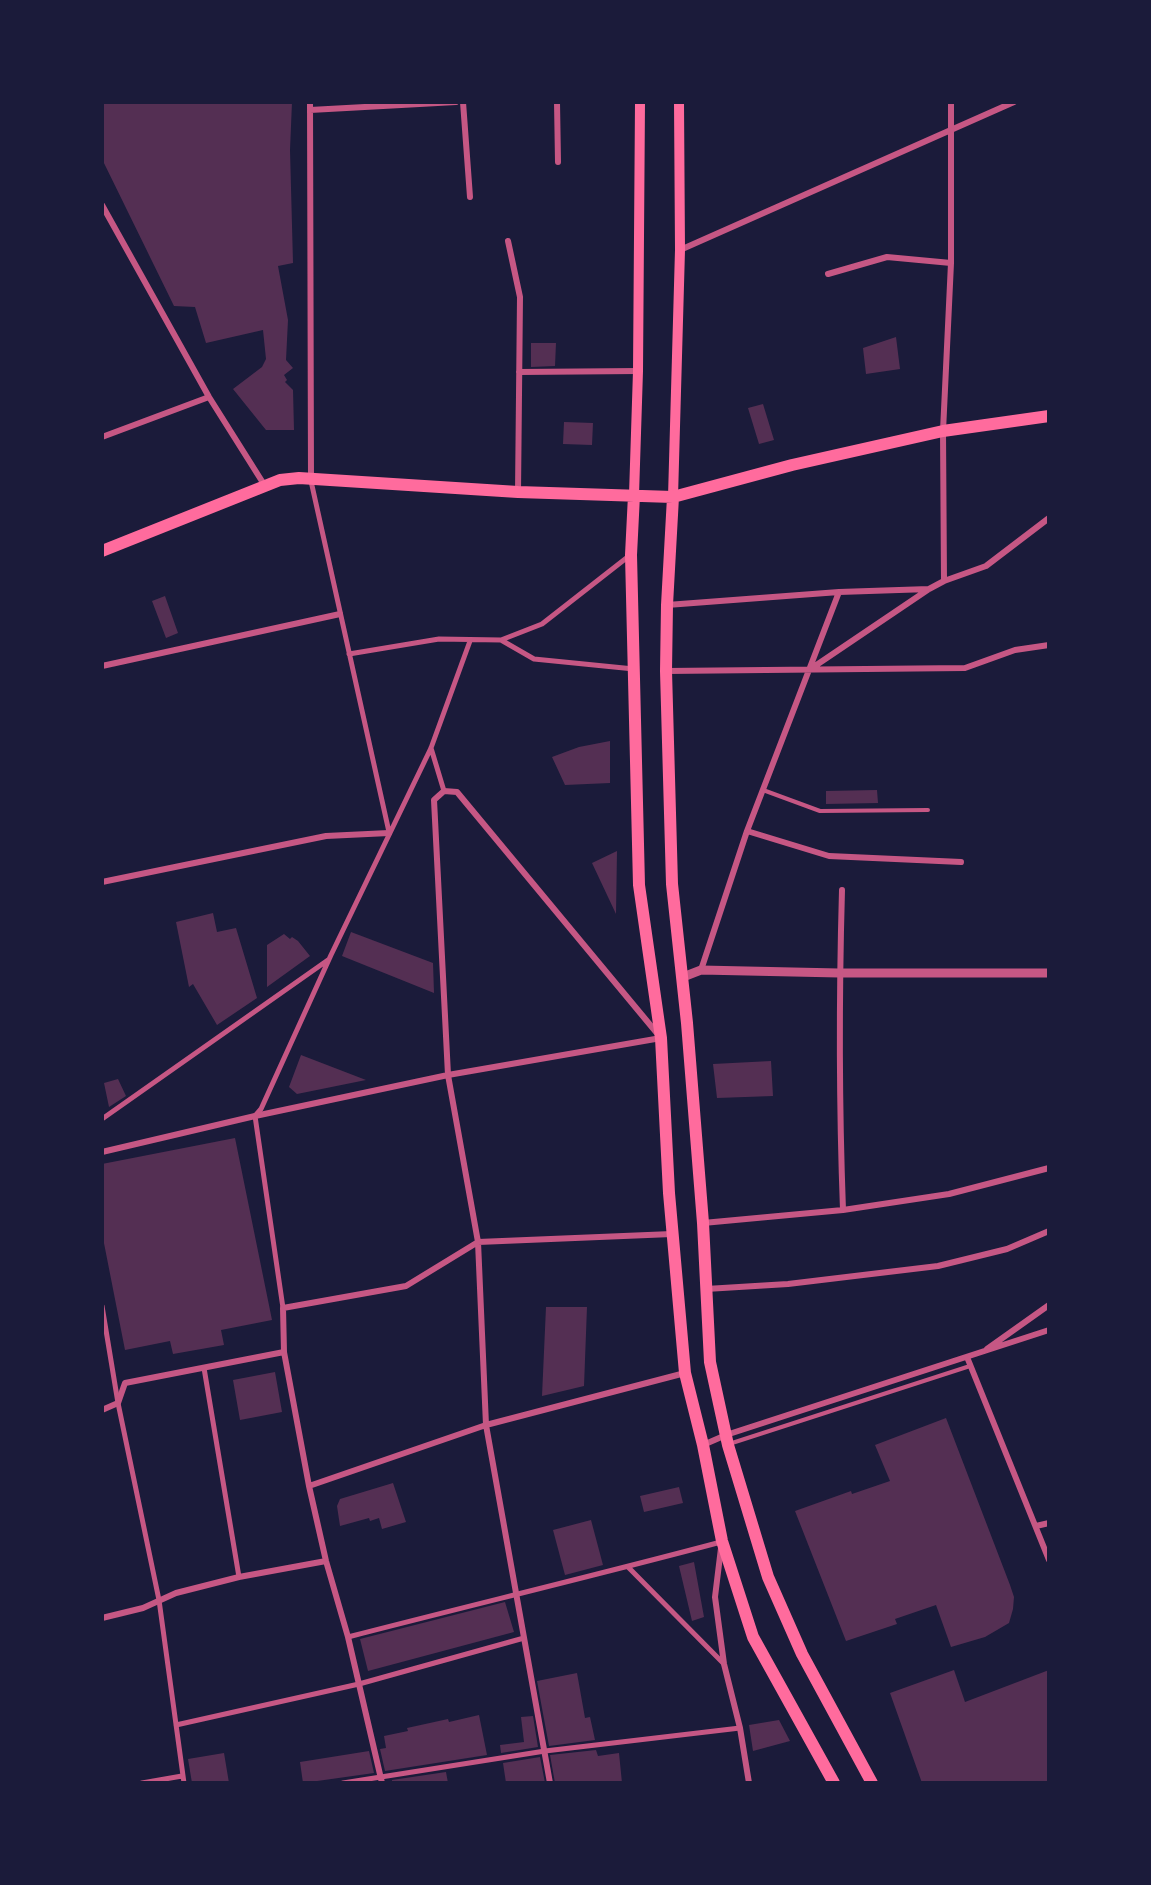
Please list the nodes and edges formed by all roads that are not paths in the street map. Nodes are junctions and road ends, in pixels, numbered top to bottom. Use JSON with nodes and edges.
{"nodes":[{"id":1,"x":310,"y":102,"type":"edge"},
{"id":2,"x":456,"y":102,"type":"edge"},
{"id":3,"x":463,"y":102,"type":"edge"},
{"id":4,"x":557,"y":102,"type":"edge"},
{"id":5,"x":640,"y":102,"type":"edge"},
{"id":6,"x":679,"y":102,"type":"edge"},
{"id":7,"x":951,"y":102,"type":"edge"},
{"id":8,"x":1014,"y":102,"type":"edge"},
{"id":9,"x":310,"y":110,"type":"junction"},
{"id":10,"x":950,"y":129,"type":"junction"},
{"id":11,"x":558,"y":162,"type":"dead end"},
{"id":12,"x":470,"y":197,"type":"dead end"},
{"id":13,"x":102,"y":205,"type":"edge"},
{"id":14,"x":508,"y":241,"type":"dead end"},
{"id":15,"x":680,"y":250,"type":"junction"},
{"id":16,"x":951,"y":263,"type":"junction"},
{"id":17,"x":828,"y":274,"type":"dead end"},
{"id":18,"x":638,"y":371,"type":"junction"},
{"id":19,"x":519,"y":372,"type":"junction"},
{"id":20,"x":209,"y":397,"type":"junction"},
{"id":21,"x":1049,"y":416,"type":"edge"},
{"id":22,"x":943,"y":431,"type":"junction"},
{"id":23,"x":102,"y":437,"type":"edge"},
{"id":24,"x":311,"y":479,"type":"junction"},
{"id":25,"x":265,"y":487,"type":"junction"},
{"id":26,"x":518,"y":492,"type":"junction"},
{"id":27,"x":634,"y":495,"type":"junction"},
{"id":28,"x":673,"y":497,"type":"junction"},
{"id":29,"x":1049,"y":518,"type":"edge"},
{"id":30,"x":102,"y":551,"type":"edge"},
{"id":31,"x":631,"y":555,"type":"junction"},
{"id":32,"x":944,"y":581,"type":"junction"},
{"id":33,"x":929,"y":589,"type":"junction"},
{"id":34,"x":839,"y":592,"type":"junction"},
{"id":35,"x":667,"y":605,"type":"junction"},
{"id":36,"x":340,"y":614,"type":"junction"},
{"id":37,"x":501,"y":640,"type":"junction"},
{"id":38,"x":470,"y":641,"type":"junction"},
{"id":39,"x":1049,"y":645,"type":"edge"},
{"id":40,"x":349,"y":654,"type":"junction"},
{"id":41,"x":102,"y":666,"type":"edge"},
{"id":42,"x":634,"y":669,"type":"junction"},
{"id":43,"x":808,"y":670,"type":"junction"},
{"id":44,"x":666,"y":671,"type":"junction"},
{"id":45,"x":430,"y":748,"type":"junction"},
{"id":46,"x":763,"y":790,"type":"junction"},
{"id":47,"x":444,"y":791,"type":"junction"},
{"id":48,"x":928,"y":810,"type":"dead end"},
{"id":49,"x":747,"y":831,"type":"junction"},
{"id":50,"x":389,"y":833,"type":"junction"},
{"id":51,"x":961,"y":862,"type":"dead end"},
{"id":52,"x":102,"y":882,"type":"edge"},
{"id":53,"x":842,"y":890,"type":"dead end"},
{"id":54,"x":329,"y":959,"type":"junction"},
{"id":55,"x":701,"y":970,"type":"junction"},
{"id":56,"x":840,"y":974,"type":"junction"},
{"id":57,"x":1049,"y":974,"type":"edge"},
{"id":58,"x":683,"y":977,"type":"junction"},
{"id":59,"x":661,"y":1038,"type":"junction"},
{"id":60,"x":448,"y":1075,"type":"junction"},
{"id":61,"x":255,"y":1116,"type":"junction"},
{"id":62,"x":102,"y":1119,"type":"edge"},
{"id":63,"x":102,"y":1152,"type":"edge"},
{"id":64,"x":1049,"y":1168,"type":"edge"},
{"id":65,"x":843,"y":1210,"type":"junction"},
{"id":66,"x":703,"y":1223,"type":"junction"},
{"id":67,"x":1049,"y":1231,"type":"edge"},
{"id":68,"x":673,"y":1234,"type":"junction"},
{"id":69,"x":478,"y":1242,"type":"junction"},
{"id":70,"x":706,"y":1288,"type":"junction"},
{"id":71,"x":1049,"y":1305,"type":"edge"},
{"id":72,"x":102,"y":1306,"type":"edge"},
{"id":73,"x":283,"y":1308,"type":"junction"},
{"id":74,"x":1049,"y":1330,"type":"edge"},
{"id":75,"x":284,"y":1352,"type":"junction"},
{"id":76,"x":981,"y":1353,"type":"junction"},
{"id":77,"x":967,"y":1357,"type":"junction"},
{"id":78,"x":971,"y":1365,"type":"junction"},
{"id":79,"x":204,"y":1368,"type":"junction"},
{"id":80,"x":685,"y":1373,"type":"junction"},
{"id":81,"x":118,"y":1402,"type":"junction"},
{"id":82,"x":102,"y":1410,"type":"edge"},
{"id":83,"x":486,"y":1425,"type":"junction"},
{"id":84,"x":727,"y":1440,"type":"junction"},
{"id":85,"x":703,"y":1444,"type":"junction"},
{"id":86,"x":309,"y":1486,"type":"junction"},
{"id":87,"x":1049,"y":1523,"type":"edge"},
{"id":88,"x":1036,"y":1526,"type":"junction"},
{"id":89,"x":722,"y":1541,"type":"junction"},
{"id":90,"x":1049,"y":1560,"type":"edge"},
{"id":91,"x":326,"y":1561,"type":"junction"},
{"id":92,"x":628,"y":1567,"type":"junction"},
{"id":93,"x":238,"y":1577,"type":"junction"},
{"id":94,"x":516,"y":1593,"type":"junction"},
{"id":95,"x":159,"y":1600,"type":"junction"},
{"id":96,"x":102,"y":1618,"type":"edge"},
{"id":97,"x":348,"y":1637,"type":"junction"},
{"id":98,"x":524,"y":1638,"type":"junction"},
{"id":99,"x":724,"y":1664,"type":"junction"},
{"id":100,"x":360,"y":1684,"type":"junction"},
{"id":101,"x":176,"y":1725,"type":"junction"},
{"id":102,"x":740,"y":1728,"type":"junction"},
{"id":103,"x":545,"y":1751,"type":"junction"},
{"id":104,"x":182,"y":1776,"type":"junction"},
{"id":105,"x":381,"y":1780,"type":"edge"},
{"id":106,"x":142,"y":1783,"type":"edge"},
{"id":107,"x":184,"y":1783,"type":"edge"},
{"id":108,"x":343,"y":1783,"type":"edge"},
{"id":109,"x":550,"y":1783,"type":"edge"},
{"id":110,"x":749,"y":1783,"type":"edge"},
{"id":111,"x":834,"y":1783,"type":"edge"},
{"id":112,"x":872,"y":1783,"type":"edge"}],
"edges":[{"from":1,"to":9,"type":"street"},
{"from":2,"to":9,"type":"street"},
{"from":3,"to":12,"type":"street"},
{"from":4,"to":11,"type":"street"},
{"from":5,"to":18,"type":"main road"},
{"from":6,"to":15,"type":"main road"},
{"from":7,"to":10,"type":"street"},
{"from":8,"to":10,"type":"street"},
{"from":9,"to":24,"type":"street"},
{"from":10,"to":15,"type":"street"},
{"from":10,"to":16,"type":"street"},
{"from":13,"to":20,"type":"street"},
{"from":14,"to":19,"type":"street"},
{"from":15,"to":28,"type":"main road"},
{"from":16,"to":17,"type":"street"},
{"from":16,"to":22,"type":"street"},
{"from":18,"to":19,"type":"street"},
{"from":18,"to":27,"type":"main road"},
{"from":19,"to":26,"type":"street"},
{"from":20,"to":23,"type":"street"},
{"from":20,"to":25,"type":"street"},
{"from":21,"to":22,"type":"main road"},
{"from":22,"to":28,"type":"main road"},
{"from":22,"to":32,"type":"street"},
{"from":24,"to":25,"type":"main road"},
{"from":24,"to":26,"type":"main road"},
{"from":24,"to":36,"type":"street"},
{"from":25,"to":30,"type":"main road"},
{"from":26,"to":27,"type":"main road"},
{"from":27,"to":28,"type":"main road"},
{"from":27,"to":31,"type":"main road"},
{"from":28,"to":35,"type":"main road"},
{"from":29,"to":32,"type":"street"},
{"from":31,"to":37,"type":"street"},
{"from":31,"to":42,"type":"main road"},
{"from":32,"to":33,"type":"street"},
{"from":33,"to":34,"type":"street"},
{"from":33,"to":43,"type":"street"},
{"from":34,"to":35,"type":"street"},
{"from":34,"to":43,"type":"street"},
{"from":35,"to":44,"type":"main road"},
{"from":36,"to":40,"type":"street"},
{"from":36,"to":41,"type":"street"},
{"from":37,"to":38,"type":"street"},
{"from":37,"to":42,"type":"street"},
{"from":38,"to":40,"type":"street"},
{"from":38,"to":45,"type":"street"},
{"from":39,"to":43,"type":"street"},
{"from":40,"to":50,"type":"street"},
{"from":42,"to":59,"type":"main road"},
{"from":43,"to":44,"type":"street"},
{"from":43,"to":46,"type":"street"},
{"from":44,"to":58,"type":"main road"},
{"from":45,"to":47,"type":"street"},
{"from":45,"to":50,"type":"street"},
{"from":46,"to":48,"type":"lane"},
{"from":46,"to":49,"type":"street"},
{"from":47,"to":59,"type":"street"},
{"from":47,"to":60,"type":"street"},
{"from":49,"to":51,"type":"street"},
{"from":49,"to":55,"type":"street"},
{"from":50,"to":52,"type":"street"},
{"from":50,"to":54,"type":"street"},
{"from":53,"to":56,"type":"street"},
{"from":54,"to":61,"type":"street"},
{"from":54,"to":62,"type":"street"},
{"from":55,"to":56,"type":"street"},
{"from":55,"to":58,"type":"street"},
{"from":56,"to":57,"type":"street"},
{"from":56,"to":65,"type":"street"},
{"from":58,"to":66,"type":"main road"},
{"from":59,"to":60,"type":"street"},
{"from":59,"to":68,"type":"main road"},
{"from":60,"to":61,"type":"street"},
{"from":60,"to":69,"type":"street"},
{"from":61,"to":63,"type":"street"},
{"from":61,"to":73,"type":"street"},
{"from":64,"to":65,"type":"street"},
{"from":65,"to":66,"type":"street"},
{"from":66,"to":70,"type":"main road"},
{"from":67,"to":70,"type":"street"},
{"from":68,"to":69,"type":"street"},
{"from":68,"to":80,"type":"main road"},
{"from":69,"to":73,"type":"street"},
{"from":69,"to":83,"type":"street"},
{"from":70,"to":84,"type":"main road"},
{"from":71,"to":76,"type":"street"},
{"from":72,"to":81,"type":"street"},
{"from":73,"to":75,"type":"street"},
{"from":74,"to":76,"type":"street"},
{"from":75,"to":79,"type":"street"},
{"from":75,"to":86,"type":"street"},
{"from":76,"to":77,"type":"street"},
{"from":77,"to":78,"type":"street"},
{"from":77,"to":84,"type":"street"},
{"from":78,"to":84,"type":"lane"},
{"from":78,"to":88,"type":"street"},
{"from":79,"to":81,"type":"street"},
{"from":79,"to":93,"type":"street"},
{"from":80,"to":83,"type":"street"},
{"from":80,"to":85,"type":"main road"},
{"from":81,"to":82,"type":"street"},
{"from":81,"to":95,"type":"street"},
{"from":83,"to":86,"type":"street"},
{"from":83,"to":94,"type":"street"},
{"from":84,"to":85,"type":"street"},
{"from":84,"to":112,"type":"main road"},
{"from":85,"to":89,"type":"main road"},
{"from":86,"to":91,"type":"street"},
{"from":87,"to":88,"type":"street"},
{"from":88,"to":90,"type":"street"},
{"from":89,"to":92,"type":"street"},
{"from":89,"to":99,"type":"street"},
{"from":89,"to":111,"type":"main road"},
{"from":91,"to":93,"type":"street"},
{"from":91,"to":97,"type":"street"},
{"from":92,"to":94,"type":"street"},
{"from":92,"to":99,"type":"street"},
{"from":93,"to":95,"type":"street"},
{"from":94,"to":97,"type":"street"},
{"from":94,"to":98,"type":"street"},
{"from":95,"to":96,"type":"street"},
{"from":95,"to":101,"type":"street"},
{"from":97,"to":100,"type":"street"},
{"from":98,"to":100,"type":"street"},
{"from":98,"to":103,"type":"street"},
{"from":99,"to":102,"type":"street"},
{"from":100,"to":101,"type":"street"},
{"from":100,"to":105,"type":"street"},
{"from":101,"to":104,"type":"street"},
{"from":102,"to":103,"type":"street"},
{"from":102,"to":110,"type":"street"},
{"from":103,"to":105,"type":"street"},
{"from":103,"to":109,"type":"street"},
{"from":104,"to":106,"type":"street"},
{"from":104,"to":107,"type":"street"},
{"from":105,"to":108,"type":"street"}]}
